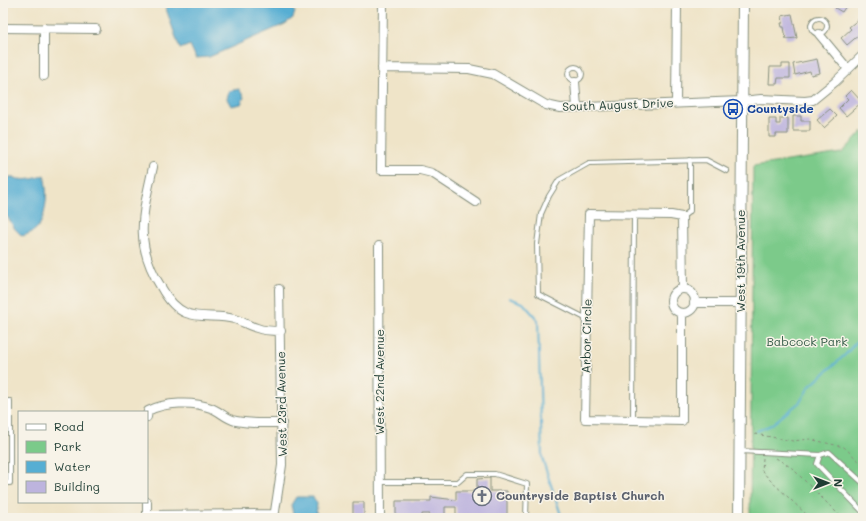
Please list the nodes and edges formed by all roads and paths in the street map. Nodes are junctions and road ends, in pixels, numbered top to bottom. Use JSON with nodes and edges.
{"nodes":[{"id":1,"x":382,"y":3,"type":"edge"},
{"id":2,"x":677,"y":3,"type":"edge"},
{"id":3,"x":743,"y":3,"type":"edge"},
{"id":4,"x":3,"y":28,"type":"edge"},
{"id":5,"x":44,"y":28,"type":"junction"},
{"id":6,"x":96,"y":28,"type":"dead end"},
{"id":7,"x":819,"y":34,"type":"dead end"},
{"id":8,"x":863,"y":55,"type":"edge"},
{"id":9,"x":382,"y":68,"type":"junction"},
{"id":10,"x":848,"y":69,"type":"junction"},
{"id":11,"x":44,"y":76,"type":"dead end"},
{"id":12,"x":575,"y":82,"type":"dead end"},
{"id":13,"x":742,"y":101,"type":"junction"},
{"id":14,"x":676,"y":102,"type":"junction"},
{"id":15,"x":577,"y":107,"type":"junction"},
{"id":16,"x":690,"y":160,"type":"junction"},
{"id":17,"x":153,"y":167,"type":"dead end"},
{"id":18,"x":727,"y":171,"type":"dead end"},
{"id":19,"x":476,"y":202,"type":"dead end"},
{"id":20,"x":634,"y":214,"type":"junction"},
{"id":21,"x":682,"y":217,"type":"junction"},
{"id":22,"x":379,"y":246,"type":"dead end"},
{"id":23,"x":683,"y":289,"type":"junction"},
{"id":24,"x":279,"y":290,"type":"dead end"},
{"id":25,"x":694,"y":303,"type":"junction"},
{"id":26,"x":741,"y":303,"type":"junction"},
{"id":27,"x":682,"y":313,"type":"junction"},
{"id":28,"x":587,"y":319,"type":"junction"},
{"id":29,"x":281,"y":331,"type":"junction"},
{"id":30,"x":3,"y":401,"type":"edge"},
{"id":31,"x":148,"y":414,"type":"edge"},
{"id":32,"x":633,"y":420,"type":"junction"},
{"id":33,"x":282,"y":423,"type":"junction"},
{"id":34,"x":755,"y":434,"type":"dead end"},
{"id":35,"x":740,"y":451,"type":"junction"},
{"id":36,"x":764,"y":452,"type":"junction"},
{"id":37,"x":820,"y":455,"type":"junction"},
{"id":38,"x":863,"y":465,"type":"edge"},
{"id":39,"x":380,"y":482,"type":"junction"},
{"id":40,"x":3,"y":483,"type":"edge"},
{"id":41,"x":863,"y":483,"type":"edge"},
{"id":42,"x":147,"y":503,"type":"edge"},
{"id":43,"x":863,"y":512,"type":"edge"},
{"id":44,"x":274,"y":516,"type":"edge"},
{"id":45,"x":380,"y":518,"type":"edge"},
{"id":46,"x":526,"y":518,"type":"edge"},
{"id":47,"x":739,"y":518,"type":"edge"},
{"id":48,"x":810,"y":518,"type":"edge"},
{"id":49,"x":842,"y":518,"type":"edge"}],
"edges":[{"from":1,"to":9,"type":"street"},
{"from":2,"to":14,"type":"street"},
{"from":3,"to":13,"type":"street","name":"West 19th Avenue"},
{"from":4,"to":5,"type":"street"},
{"from":5,"to":6,"type":"street"},
{"from":5,"to":11,"type":"street"},
{"from":7,"to":10,"type":"street"},
{"from":8,"to":10,"type":"street","name":"South August Drive"},
{"from":9,"to":15,"type":"street","name":"South August Drive"},
{"from":9,"to":19,"type":"street"},
{"from":10,"to":13,"type":"street","name":"South August Drive"},
{"from":12,"to":15,"type":"street"},
{"from":13,"to":14,"type":"street","name":"South August Drive"},
{"from":13,"to":26,"type":"street","name":"West 19th Avenue"},
{"from":14,"to":15,"type":"street","name":"South August Drive"},
{"from":16,"to":18,"type":"lane"},
{"from":16,"to":21,"type":"lane"},
{"from":16,"to":28,"type":"lane"},
{"from":17,"to":29,"type":"street"},
{"from":20,"to":21,"type":"street","name":"Arbor Circle"},
{"from":20,"to":28,"type":"street","name":"Arbor Circle"},
{"from":20,"to":32,"type":"lane"},
{"from":21,"to":23,"type":"street"},
{"from":22,"to":39,"type":"street","name":"West 22nd Avenue"},
{"from":23,"to":25,"type":"street"},
{"from":23,"to":27,"type":"street"},
{"from":24,"to":29,"type":"street","name":"West 23rd Avenue"},
{"from":25,"to":26,"type":"street"},
{"from":25,"to":27,"type":"street"},
{"from":26,"to":35,"type":"street","name":"West 19th Avenue"},
{"from":27,"to":32,"type":"street","name":"Arbor Circle"},
{"from":28,"to":32,"type":"street","name":"Arbor Circle"},
{"from":29,"to":33,"type":"street","name":"West 23rd Avenue"},
{"from":30,"to":40,"type":"lane"},
{"from":31,"to":33,"type":"street"},
{"from":33,"to":44,"type":"street","name":"West 23rd Avenue"},
{"from":34,"to":38,"type":"path"},
{"from":35,"to":36,"type":"lane"},
{"from":35,"to":47,"type":"street","name":"West 19th Avenue"},
{"from":36,"to":37,"type":"lane"},
{"from":36,"to":48,"type":"path"},
{"from":36,"to":49,"type":"path"},
{"from":37,"to":41,"type":"lane"},
{"from":37,"to":43,"type":"lane"},
{"from":39,"to":45,"type":"street","name":"West 22nd Avenue"},
{"from":39,"to":46,"type":"lane"},
{"from":42,"to":44,"type":"street"}]}
